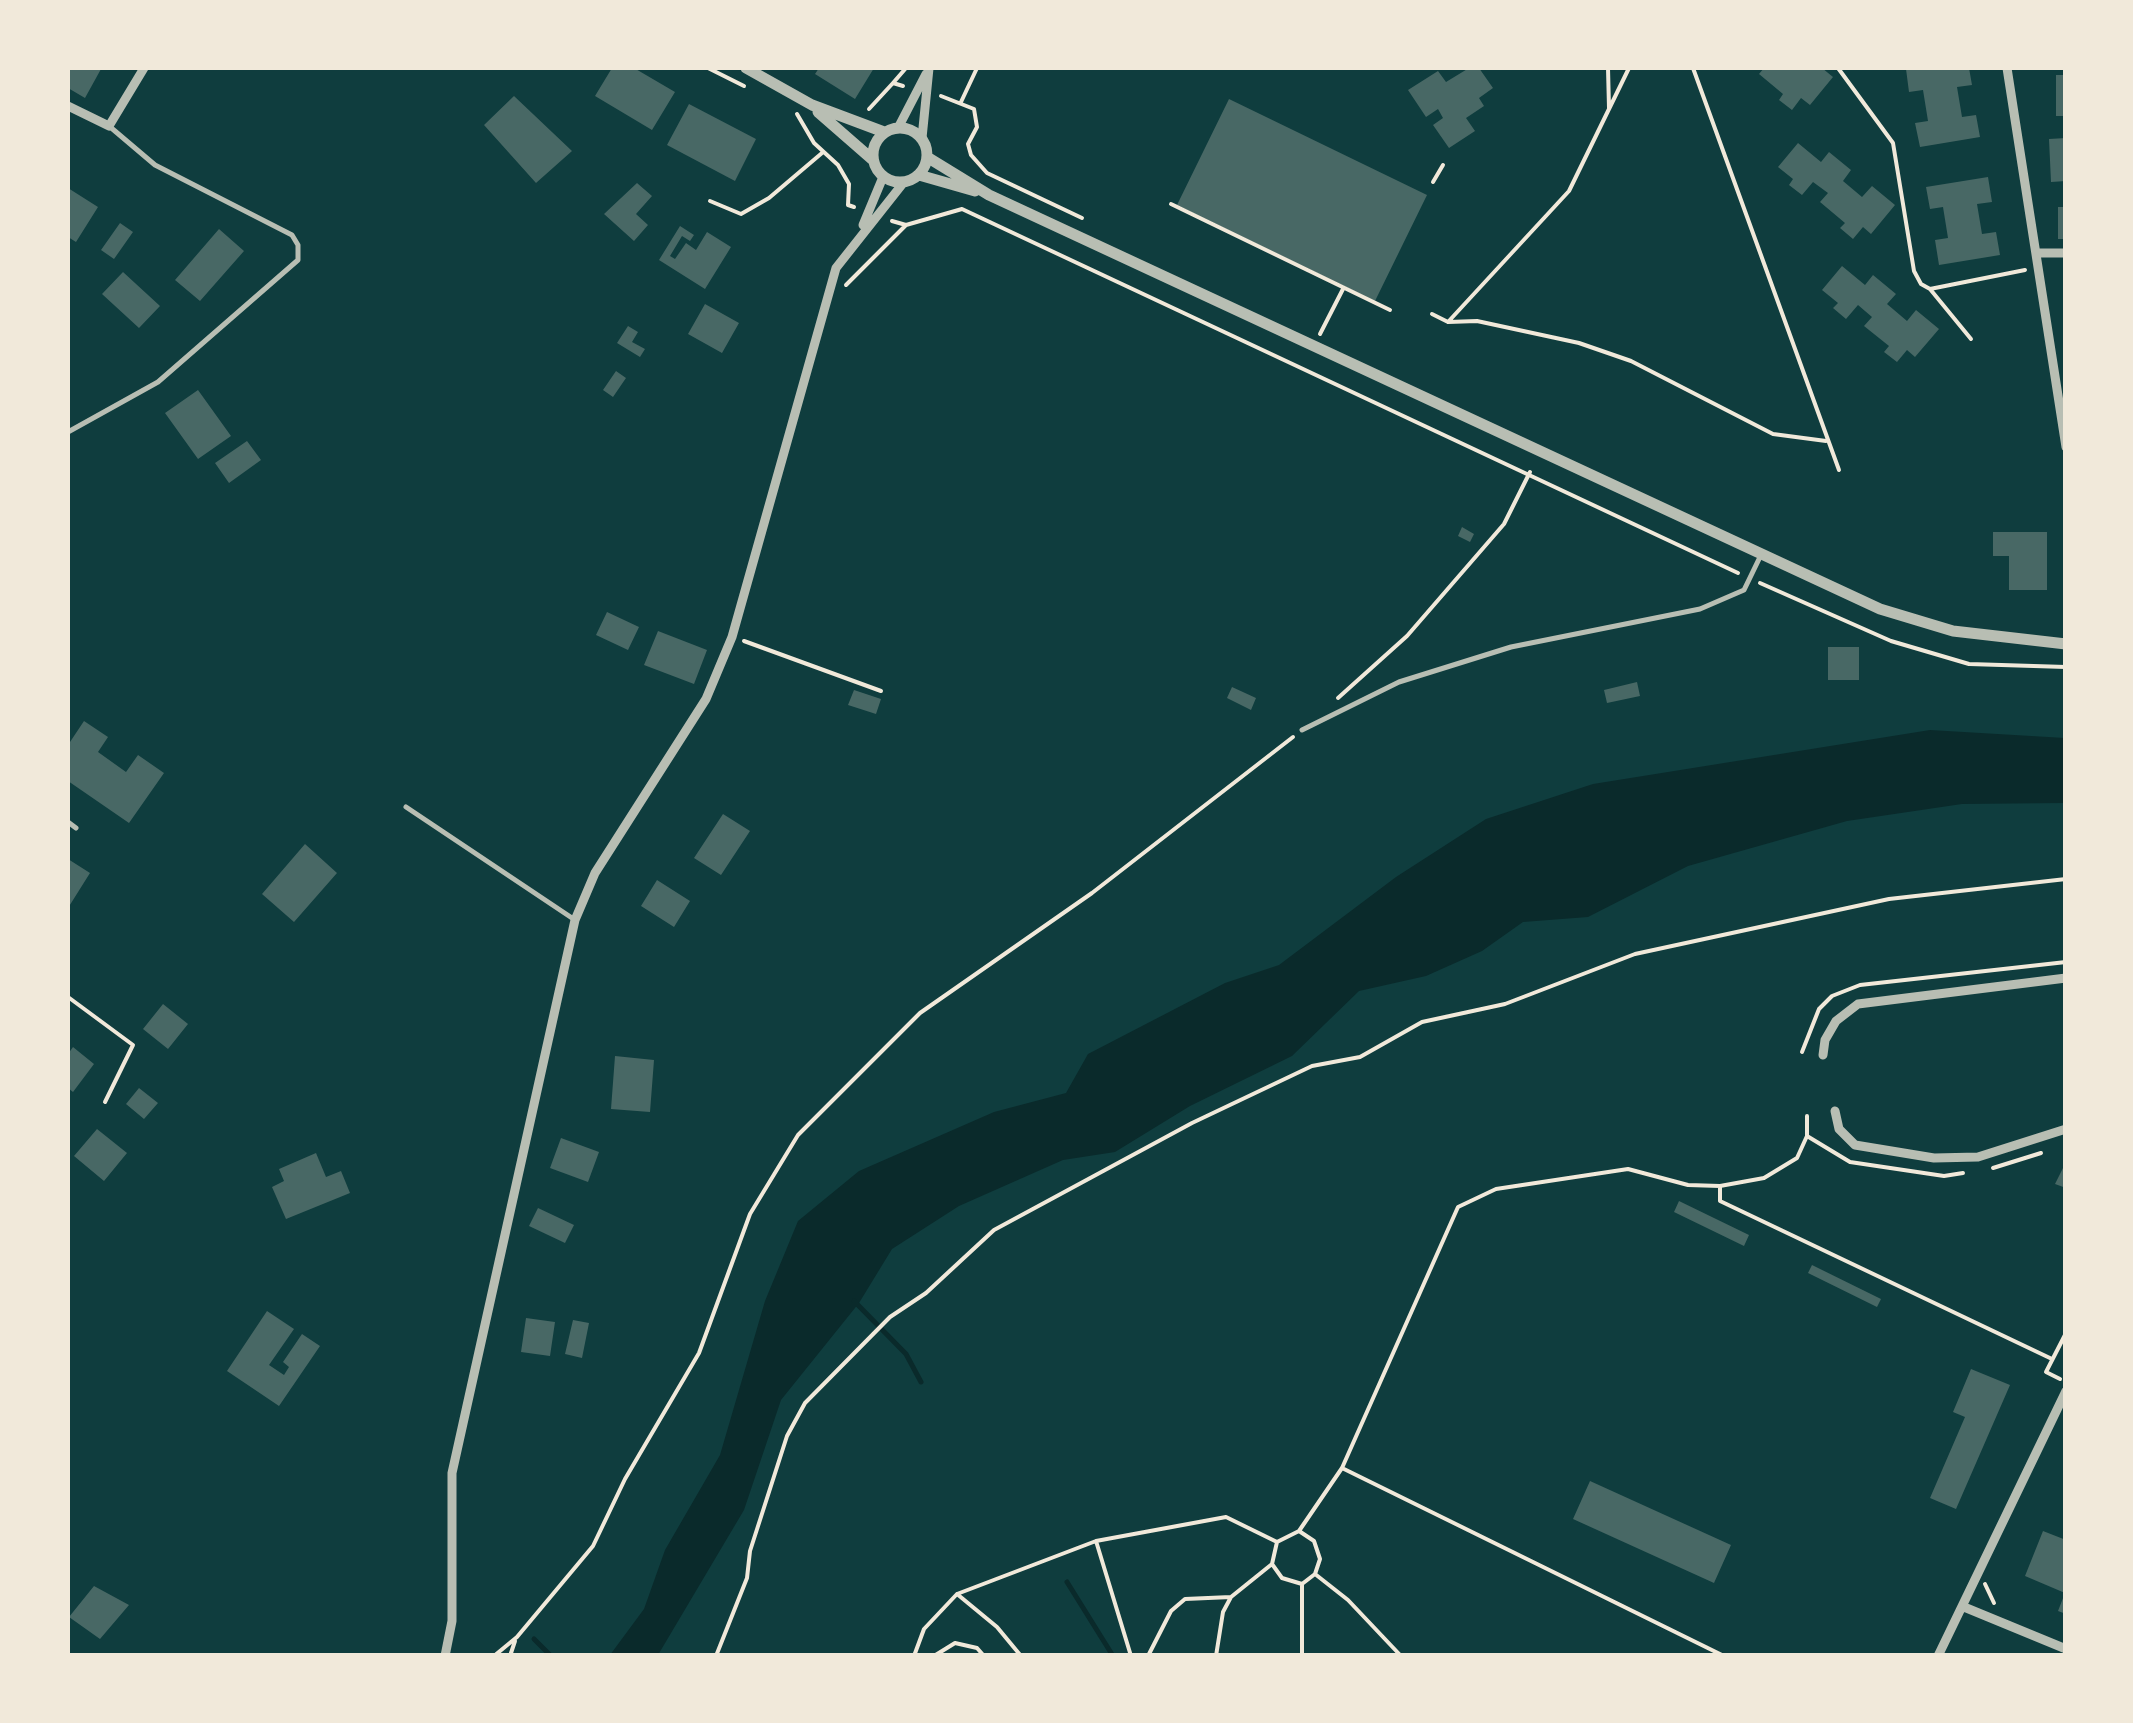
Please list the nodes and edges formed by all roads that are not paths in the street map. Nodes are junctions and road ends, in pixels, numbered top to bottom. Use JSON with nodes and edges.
{"nodes":[{"id":1,"x":144,"y":68,"type":"edge"},
{"id":2,"x":746,"y":68,"type":"edge"},
{"id":3,"x":929,"y":68,"type":"edge"},
{"id":4,"x":2007,"y":68,"type":"edge"},
{"id":5,"x":68,"y":106,"type":"edge"},
{"id":6,"x":812,"y":106,"type":"junction"},
{"id":7,"x":108,"y":126,"type":"junction"},
{"id":8,"x":898,"y":128,"type":"junction"},
{"id":9,"x":884,"y":132,"type":"junction"},
{"id":10,"x":922,"y":138,"type":"junction"},
{"id":11,"x":927,"y":157,"type":"junction"},
{"id":12,"x":873,"y":160,"type":"junction"},
{"id":13,"x":919,"y":175,"type":"junction"},
{"id":14,"x":883,"y":177,"type":"junction"},
{"id":15,"x":904,"y":182,"type":"junction"},
{"id":16,"x":989,"y":195,"type":"junction"},
{"id":17,"x":871,"y":215,"type":"junction"},
{"id":18,"x":2036,"y":253,"type":"junction"},
{"id":19,"x":2066,"y":253,"type":"edge"},
{"id":20,"x":68,"y":432,"type":"edge"},
{"id":21,"x":2066,"y":447,"type":"edge"},
{"id":22,"x":1760,"y":557,"type":"junction"},
{"id":23,"x":2066,"y":644,"type":"edge"},
{"id":24,"x":1302,"y":730,"type":"road end"},
{"id":25,"x":406,"y":806,"type":"dead end"},
{"id":26,"x":68,"y":822,"type":"edge"},
{"id":27,"x":76,"y":828,"type":"dead end"},
{"id":28,"x":575,"y":920,"type":"junction"},
{"id":29,"x":2066,"y":978,"type":"edge"},
{"id":30,"x":1823,"y":1055,"type":"dead end"},
{"id":31,"x":1835,"y":1111,"type":"dead end"},
{"id":32,"x":2066,"y":1128,"type":"edge"},
{"id":33,"x":2066,"y":1391,"type":"edge"},
{"id":34,"x":1964,"y":1607,"type":"junction"},
{"id":35,"x":2066,"y":1648,"type":"edge"},
{"id":36,"x":445,"y":1656,"type":"edge"},
{"id":37,"x":1938,"y":1656,"type":"edge"}],
"edges":[{"from":1,"to":7,"type":"street"},
{"from":2,"to":6,"type":"street"},
{"from":3,"to":8,"type":"street"},
{"from":3,"to":10,"type":"street"},
{"from":4,"to":18,"type":"street"},
{"from":5,"to":7,"type":"street"},
{"from":6,"to":9,"type":"street"},
{"from":6,"to":12,"type":"street"},
{"from":7,"to":20,"type":"lane"},
{"from":8,"to":9,"type":"street"},
{"from":8,"to":10,"type":"street"},
{"from":9,"to":12,"type":"street"},
{"from":10,"to":11,"type":"street"},
{"from":11,"to":13,"type":"street"},
{"from":11,"to":16,"type":"street"},
{"from":12,"to":14,"type":"street"},
{"from":13,"to":15,"type":"street"},
{"from":13,"to":16,"type":"street"},
{"from":14,"to":15,"type":"street"},
{"from":14,"to":17,"type":"street"},
{"from":15,"to":17,"type":"street"},
{"from":16,"to":22,"type":"street"},
{"from":17,"to":28,"type":"street"},
{"from":18,"to":19,"type":"street"},
{"from":18,"to":21,"type":"street"},
{"from":22,"to":23,"type":"street"},
{"from":22,"to":24,"type":"lane"},
{"from":25,"to":28,"type":"lane"},
{"from":26,"to":27,"type":"lane"},
{"from":28,"to":36,"type":"street"},
{"from":29,"to":30,"type":"street"},
{"from":31,"to":32,"type":"street"},
{"from":33,"to":34,"type":"street"},
{"from":34,"to":35,"type":"street"},
{"from":34,"to":37,"type":"street"}]}
